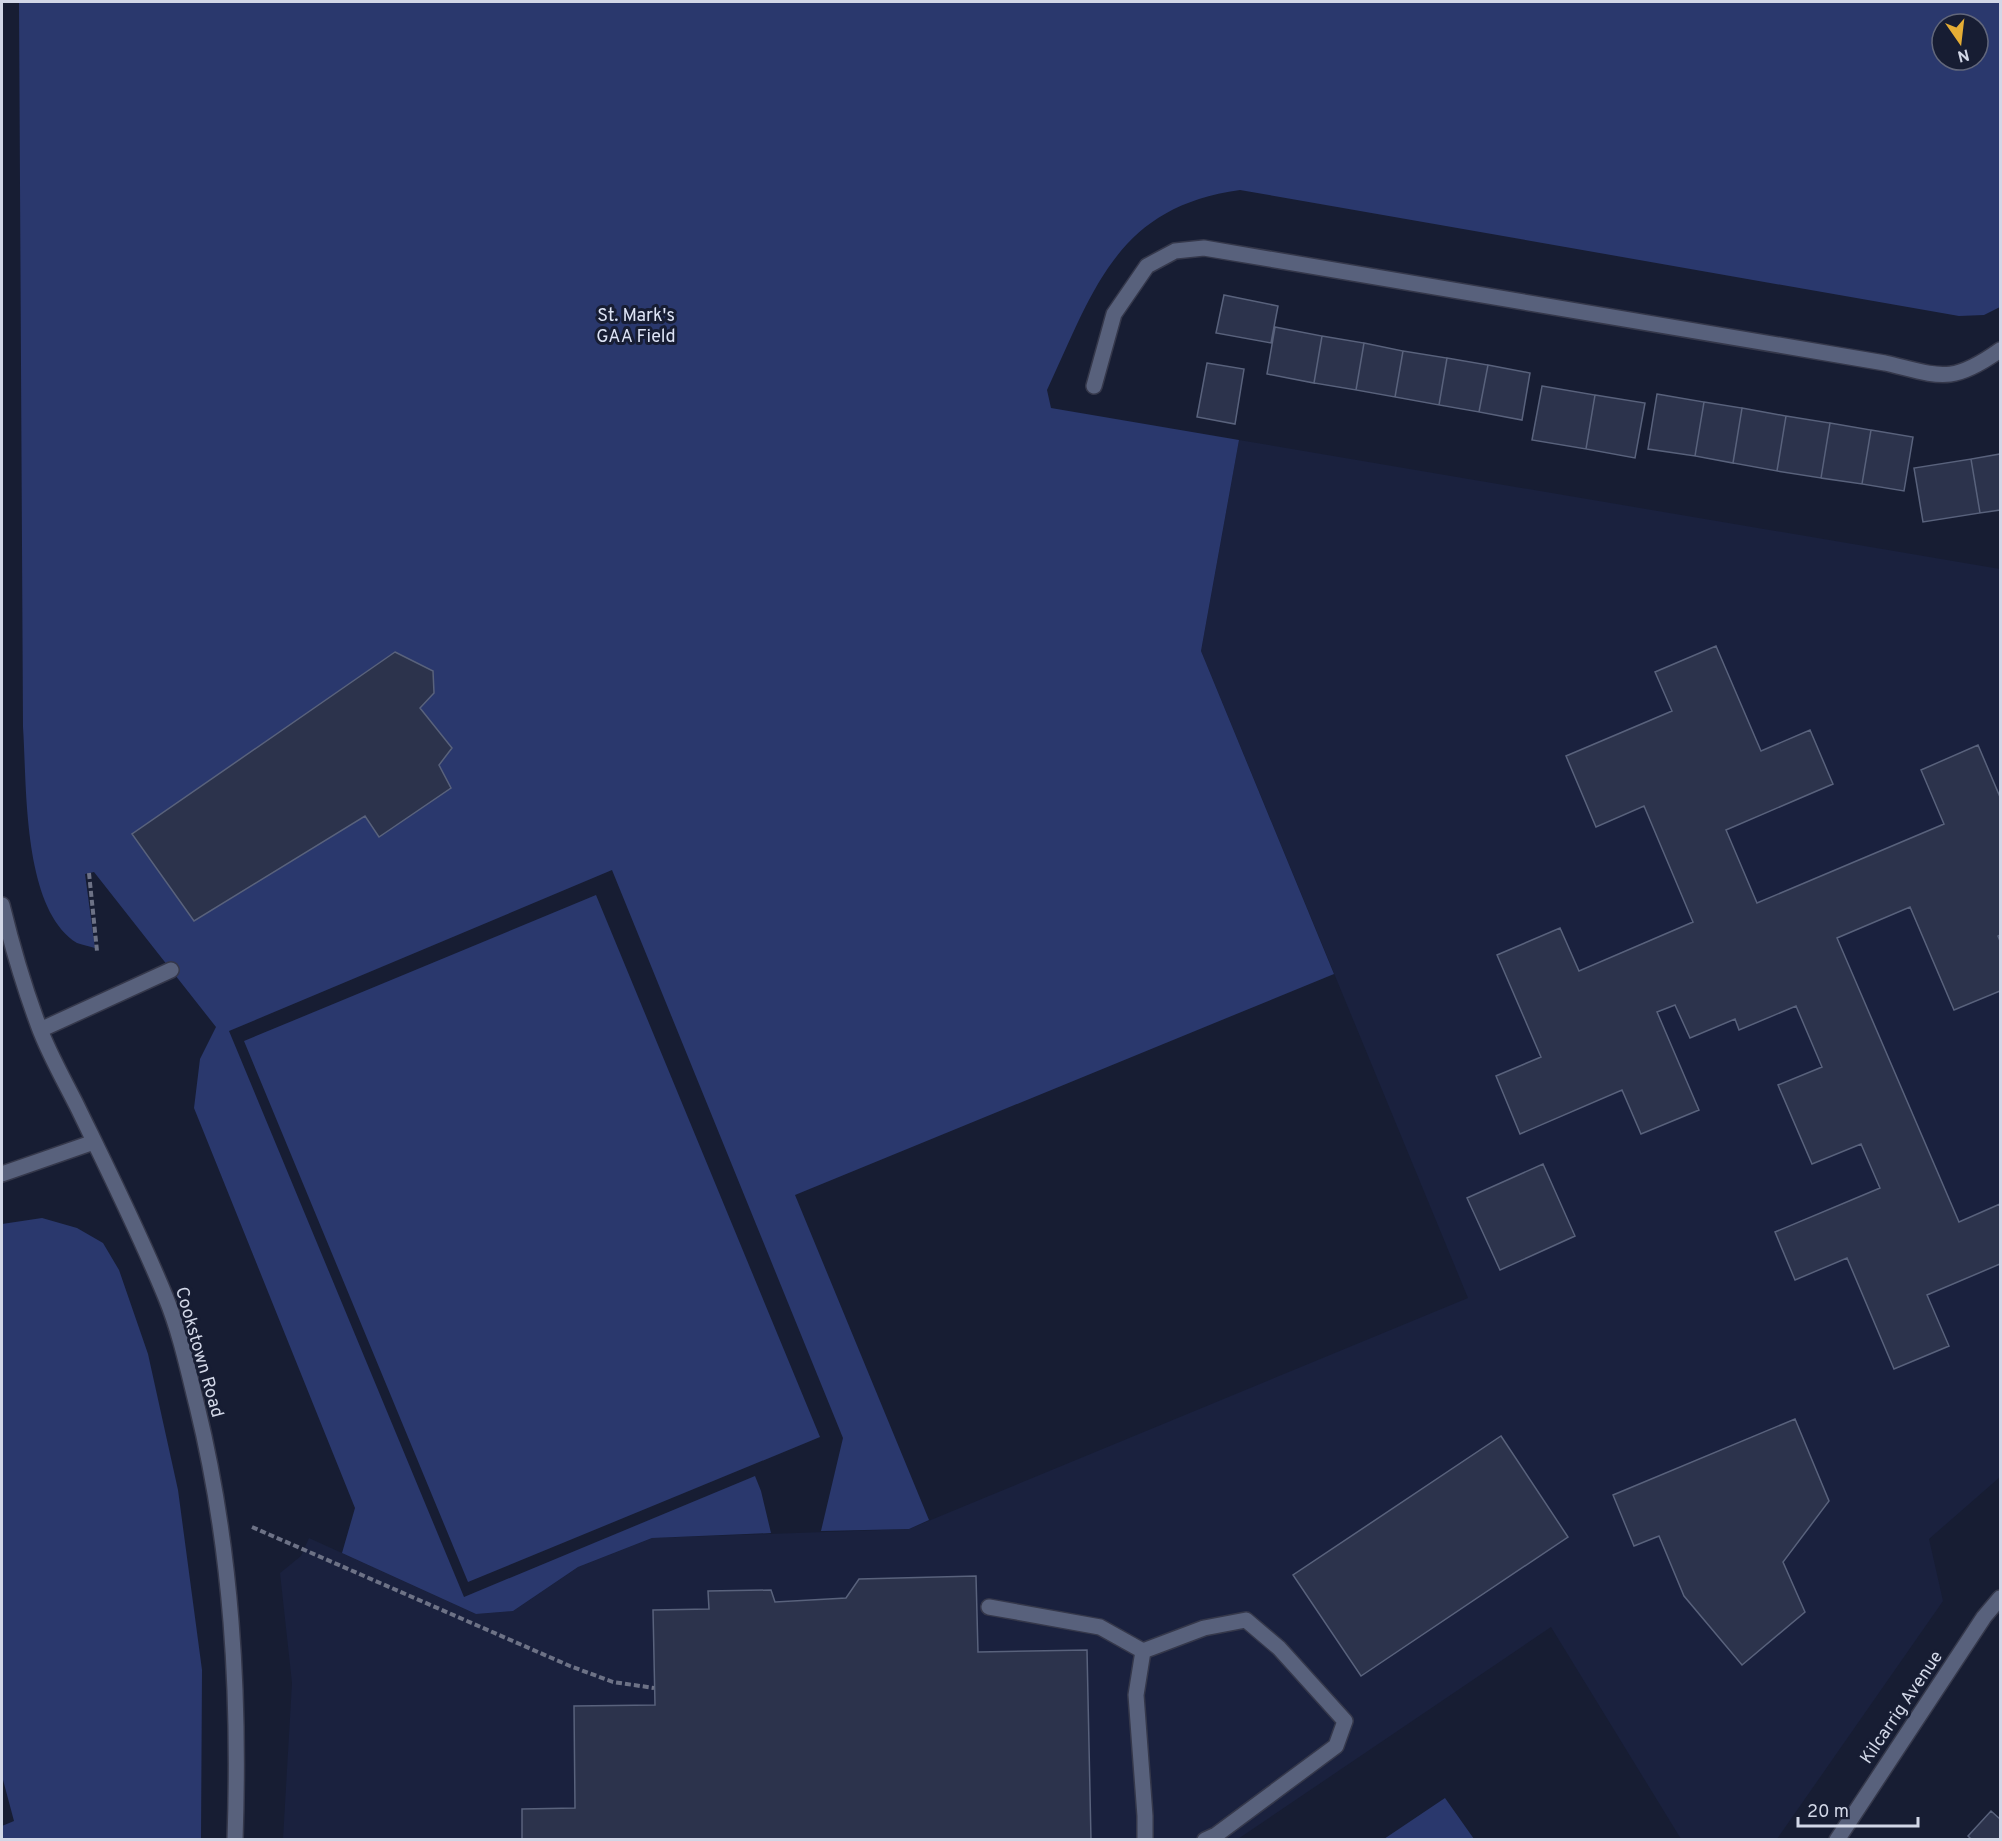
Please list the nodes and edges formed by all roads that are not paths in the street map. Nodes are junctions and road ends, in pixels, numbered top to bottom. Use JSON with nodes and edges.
{"nodes":[{"id":1,"x":2001,"y":350,"type":"edge"},
{"id":2,"x":1094,"y":386,"type":"dead end"},
{"id":3,"x":2,"y":905,"type":"edge"},
{"id":4,"x":171,"y":970,"type":"dead end"},
{"id":5,"x":40,"y":1030,"type":"junction"},
{"id":6,"x":94,"y":1142,"type":"junction"},
{"id":7,"x":2,"y":1174,"type":"edge"},
{"id":8,"x":2001,"y":1598,"type":"edge"},
{"id":9,"x":989,"y":1607,"type":"dead end"},
{"id":10,"x":1143,"y":1651,"type":"junction"},
{"id":11,"x":235,"y":1839,"type":"edge"},
{"id":12,"x":1145,"y":1839,"type":"edge"},
{"id":13,"x":1205,"y":1839,"type":"edge"},
{"id":14,"x":1837,"y":1839,"type":"edge"}],
"edges":[{"from":1,"to":2,"type":"street"},
{"from":3,"to":5,"type":"street","name":"Cookstown Road"},
{"from":4,"to":5,"type":"street"},
{"from":5,"to":6,"type":"street","name":"Cookstown Road"},
{"from":6,"to":7,"type":"street"},
{"from":6,"to":11,"type":"street","name":"Cookstown Road"},
{"from":8,"to":14,"type":"street","name":"Kilcarrig Avenue"},
{"from":9,"to":10,"type":"street"},
{"from":10,"to":12,"type":"street"},
{"from":10,"to":13,"type":"street"}]}
